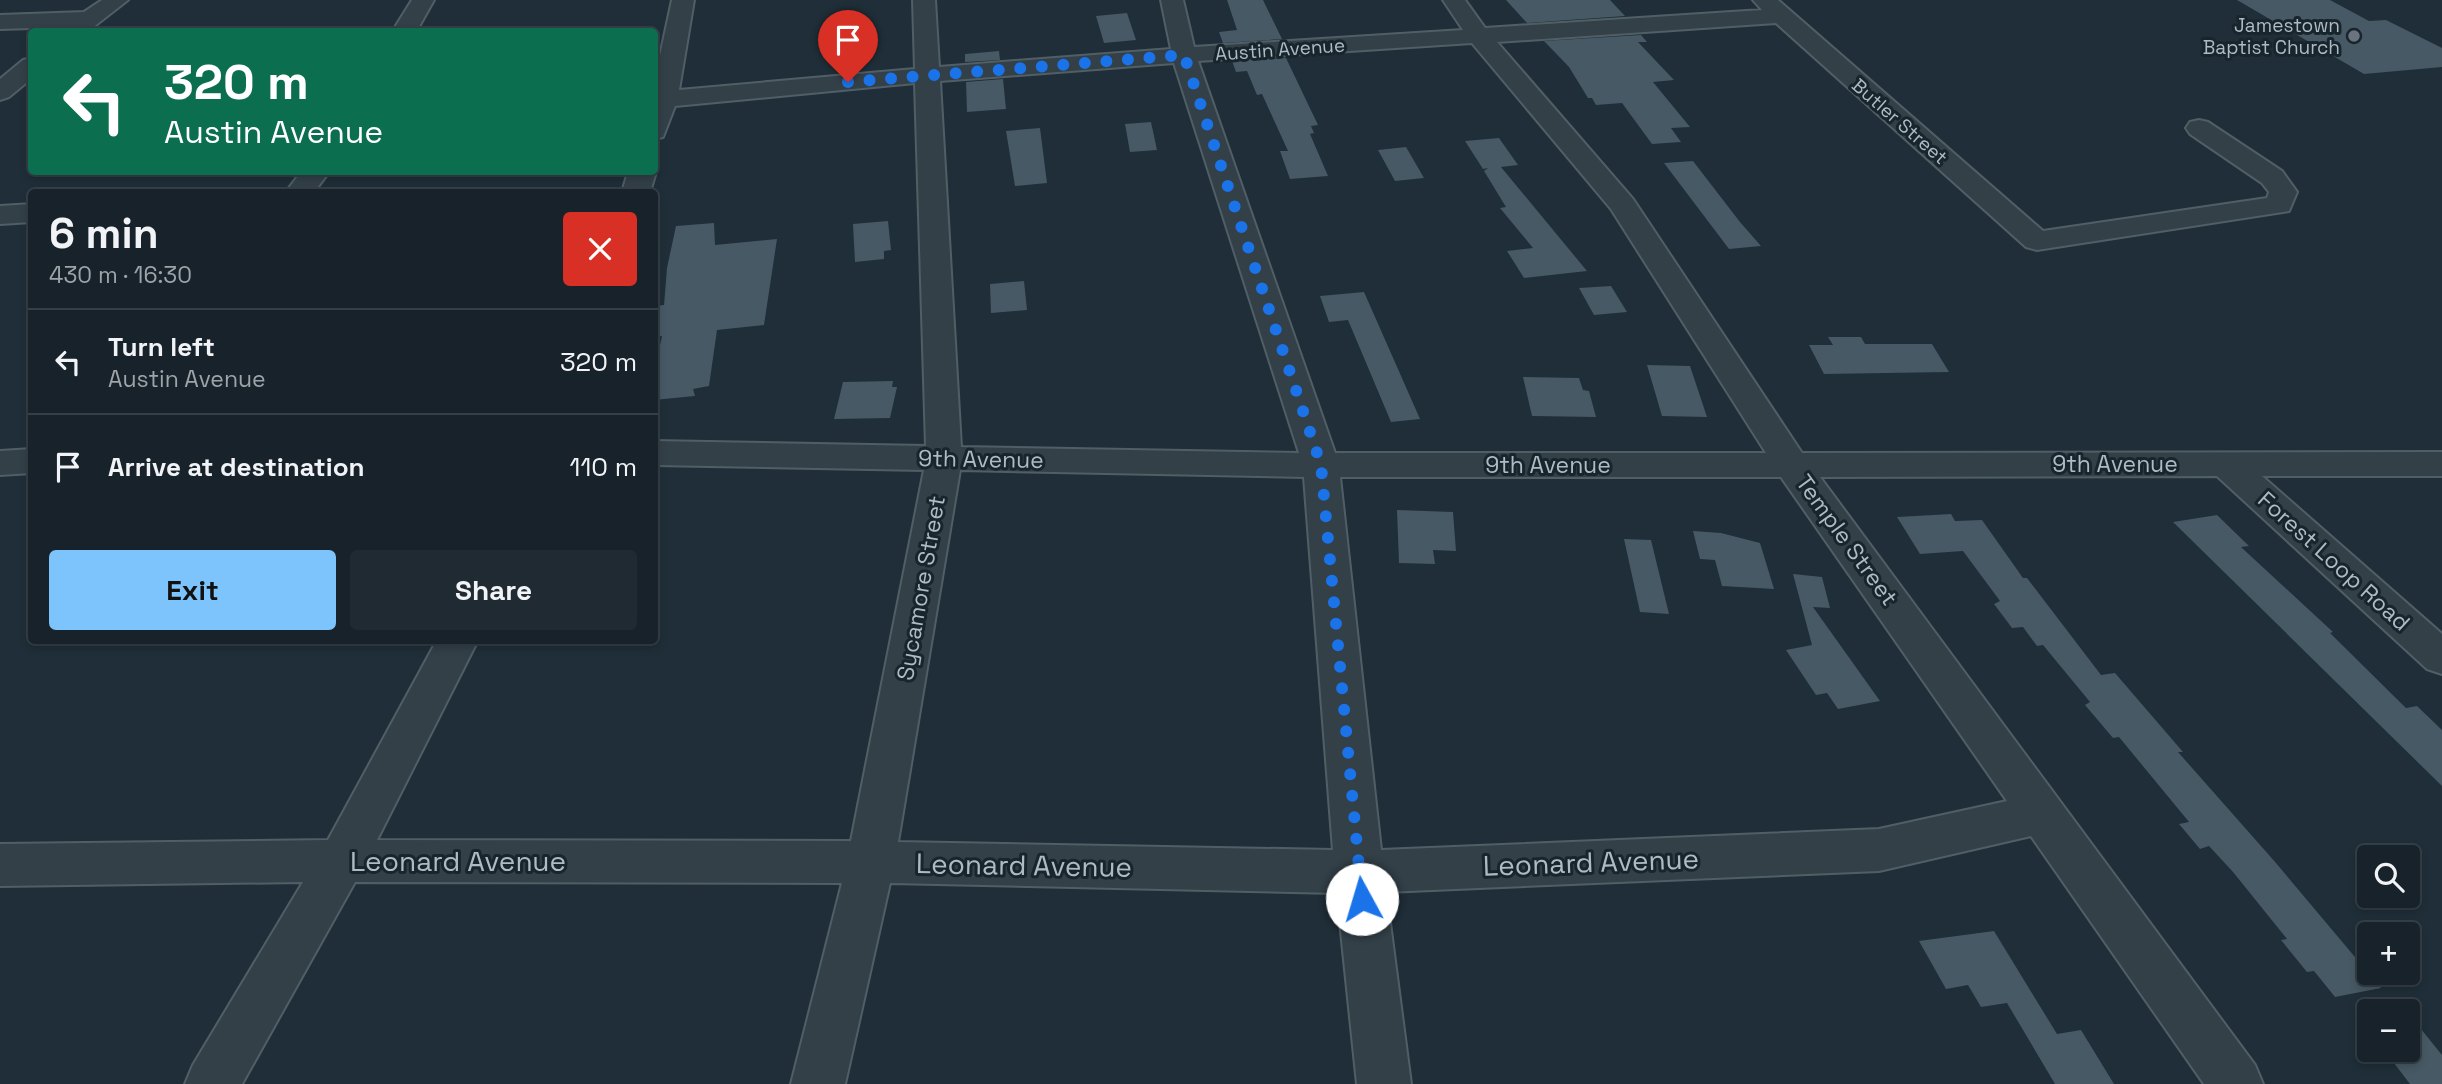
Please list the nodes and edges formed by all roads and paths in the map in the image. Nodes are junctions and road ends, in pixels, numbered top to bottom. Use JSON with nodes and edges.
{"nodes":[{"id":1,"x":117,"y":0,"type":"edge"},
{"id":2,"x":423,"y":0,"type":"edge"},
{"id":3,"x":682,"y":0,"type":"edge"},
{"id":4,"x":924,"y":0,"type":"edge"},
{"id":5,"x":1172,"y":0,"type":"edge"},
{"id":6,"x":1454,"y":0,"type":"edge"},
{"id":7,"x":1772,"y":8,"type":"edge"},
{"id":8,"x":0,"y":22,"type":"edge"},
{"id":9,"x":78,"y":25,"type":"edge"},
{"id":10,"x":406,"y":28,"type":"edge"},
{"id":11,"x":1479,"y":36,"type":"junction"},
{"id":12,"x":1184,"y":55,"type":"junction"},
{"id":13,"x":28,"y":68,"type":"edge"},
{"id":14,"x":926,"y":75,"type":"junction"},
{"id":15,"x":0,"y":92,"type":"edge"},
{"id":16,"x":659,"y":100,"type":"edge"},
{"id":17,"x":2199,"y":128,"type":"dead end"},
{"id":18,"x":28,"y":213,"type":"edge"},
{"id":19,"x":0,"y":215,"type":"edge"},
{"id":20,"x":658,"y":453,"type":"edge"},
{"id":21,"x":944,"y":459,"type":"junction"},
{"id":22,"x":28,"y":461,"type":"edge"},
{"id":23,"x":0,"y":463,"type":"edge"},
{"id":24,"x":2226,"y":464,"type":"junction"},
{"id":25,"x":2442,"y":464,"type":"edge"},
{"id":26,"x":1321,"y":465,"type":"junction"},
{"id":27,"x":1792,"y":465,"type":"junction"},
{"id":28,"x":456,"y":644,"type":"edge"},
{"id":29,"x":2442,"y":658,"type":"edge"},
{"id":30,"x":2044,"y":813,"type":"junction"},
{"id":31,"x":342,"y":861,"type":"junction"},
{"id":32,"x":871,"y":862,"type":"junction"},
{"id":33,"x":0,"y":865,"type":"edge"},
{"id":34,"x":1359,"y":872,"type":"junction"},
{"id":35,"x":212,"y":1084,"type":"edge"},
{"id":36,"x":818,"y":1084,"type":"edge"},
{"id":37,"x":1384,"y":1084,"type":"edge"},
{"id":38,"x":2236,"y":1084,"type":"edge"}],
"edges":[{"from":1,"to":9,"type":"street"},
{"from":2,"to":10,"type":"street"},
{"from":3,"to":16,"type":"street"},
{"from":4,"to":14,"type":"street","name":"Sycamore Street"},
{"from":5,"to":12,"type":"street"},
{"from":6,"to":11,"type":"street","name":"Temple Street"},
{"from":7,"to":11,"type":"street","name":"Austin Avenue"},
{"from":7,"to":17,"type":"street","name":"Butler Street"},
{"from":8,"to":9,"type":"street"},
{"from":11,"to":12,"type":"street","name":"Austin Avenue"},
{"from":11,"to":27,"type":"street","name":"Temple Street"},
{"from":12,"to":14,"type":"street","name":"Austin Avenue"},
{"from":12,"to":26,"type":"street"},
{"from":13,"to":15,"type":"street"},
{"from":14,"to":16,"type":"street","name":"Austin Avenue"},
{"from":14,"to":21,"type":"street","name":"Sycamore Street"},
{"from":18,"to":19,"type":"street"},
{"from":20,"to":21,"type":"street","name":"9th Avenue"},
{"from":21,"to":26,"type":"street","name":"9th Avenue"},
{"from":21,"to":32,"type":"street","name":"Sycamore Street"},
{"from":22,"to":23,"type":"street"},
{"from":24,"to":25,"type":"street","name":"9th Avenue"},
{"from":24,"to":27,"type":"street","name":"9th Avenue"},
{"from":24,"to":29,"type":"street","name":"Forest Loop Road"},
{"from":26,"to":27,"type":"street","name":"9th Avenue"},
{"from":26,"to":34,"type":"street"},
{"from":27,"to":30,"type":"street","name":"Temple Street"},
{"from":28,"to":31,"type":"street"},
{"from":30,"to":34,"type":"street","name":"Leonard Avenue"},
{"from":30,"to":38,"type":"street","name":"Temple Street"},
{"from":31,"to":32,"type":"street","name":"Leonard Avenue"},
{"from":31,"to":33,"type":"street","name":"Leonard Avenue"},
{"from":31,"to":35,"type":"street"},
{"from":32,"to":34,"type":"street","name":"Leonard Avenue"},
{"from":32,"to":36,"type":"street","name":"Sycamore Street"},
{"from":34,"to":37,"type":"street"}]}
